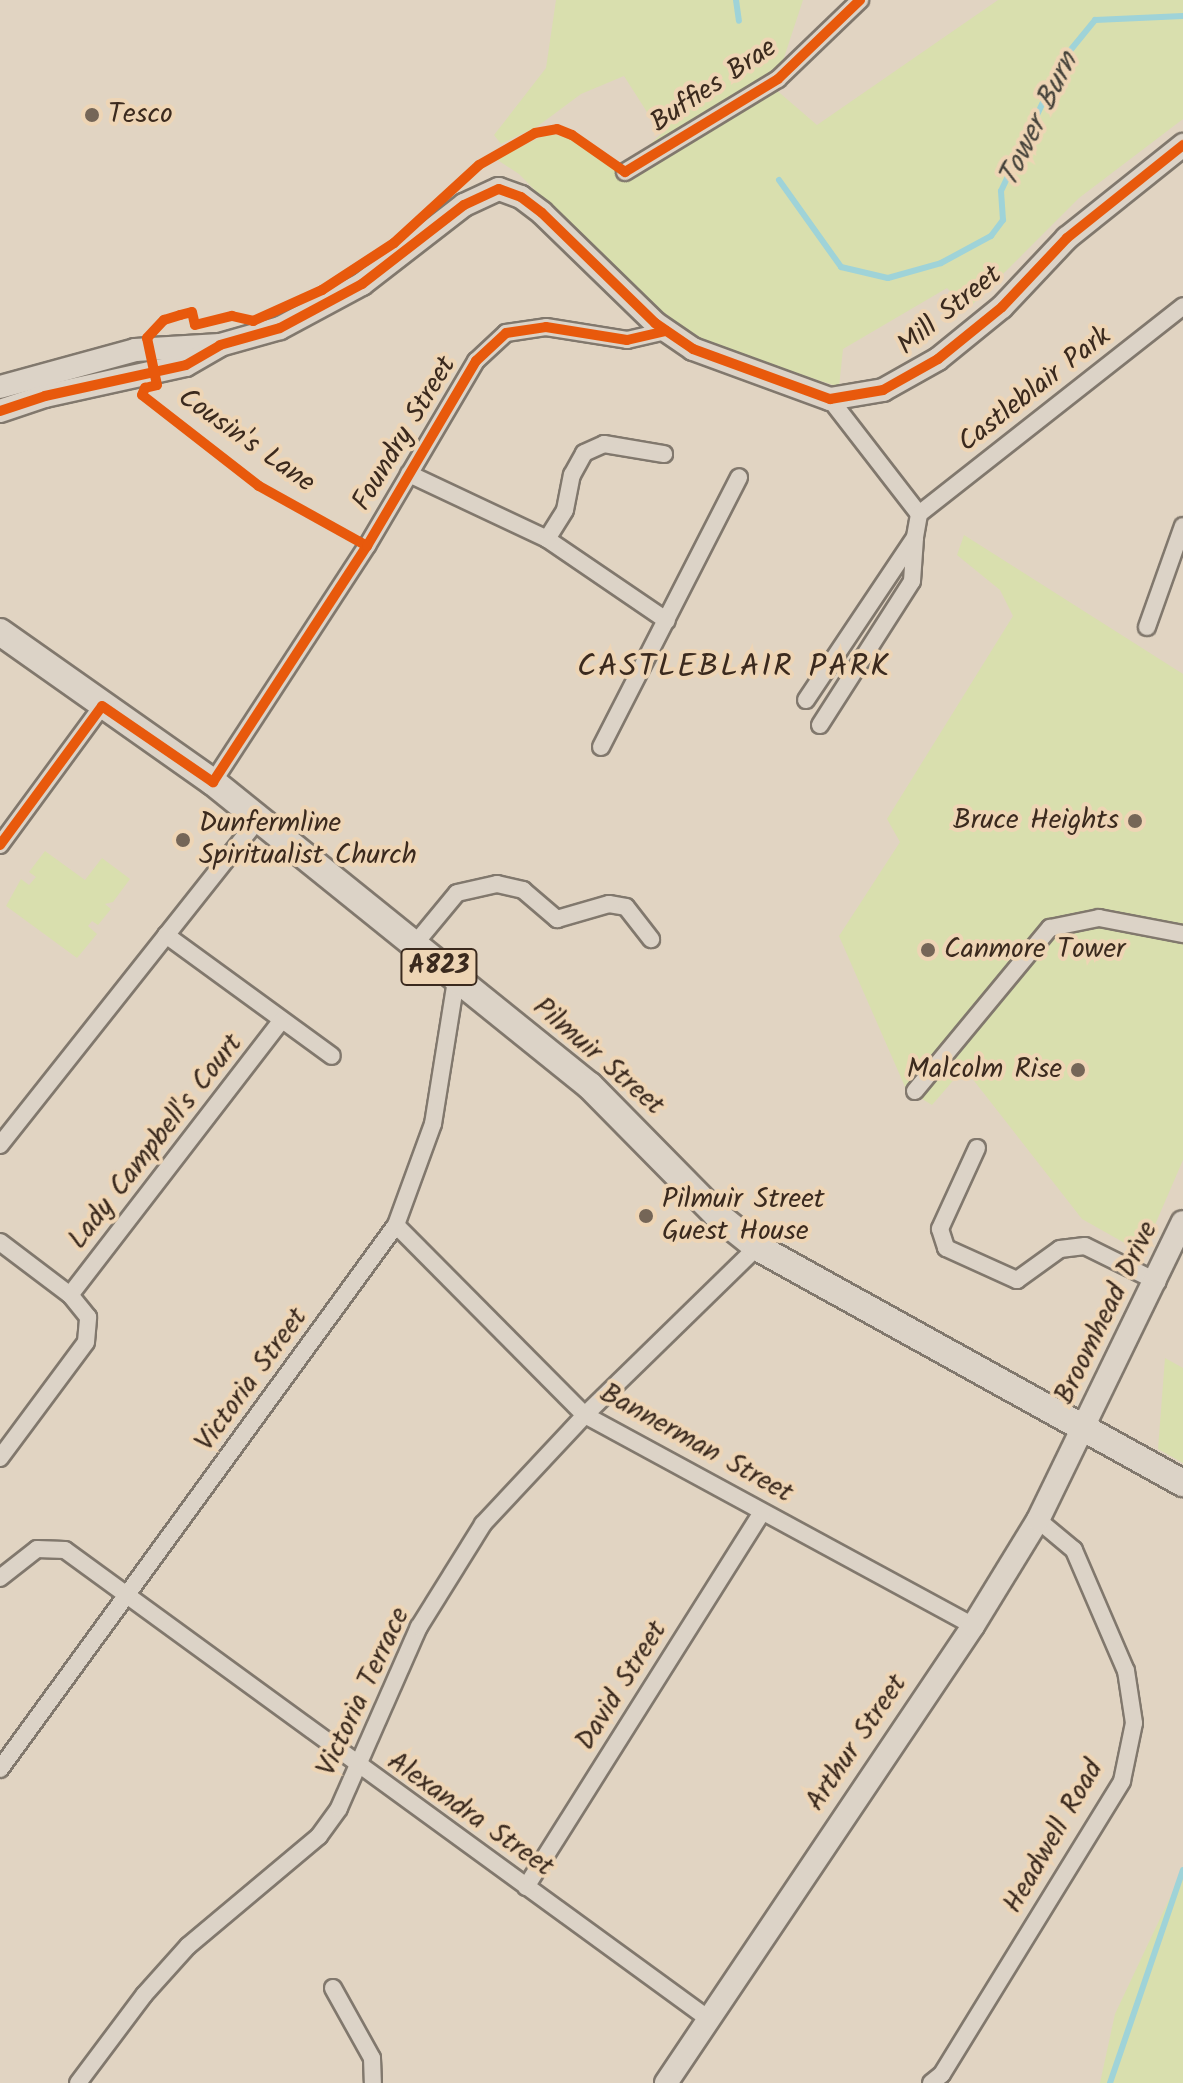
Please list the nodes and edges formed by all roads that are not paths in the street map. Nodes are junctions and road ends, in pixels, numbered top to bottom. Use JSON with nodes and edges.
{"nodes":[{"id":1,"x":860,"y":0,"type":"edge"},
{"id":2,"x":1183,"y":145,"type":"edge"},
{"id":3,"x":625,"y":172,"type":"dead end"},
{"id":4,"x":1182,"y":309,"type":"edge"},
{"id":5,"x":666,"y":331,"type":"junction"},
{"id":6,"x":220,"y":345,"type":"junction"},
{"id":7,"x":0,"y":387,"type":"edge"},
{"id":8,"x":830,"y":399,"type":"junction"},
{"id":9,"x":0,"y":411,"type":"edge"},
{"id":10,"x":664,"y":454,"type":"dead end"},
{"id":11,"x":409,"y":474,"type":"junction"},
{"id":12,"x":739,"y":477,"type":"dead end"},
{"id":13,"x":919,"y":514,"type":"junction"},
{"id":14,"x":1183,"y":526,"type":"edge"},
{"id":15,"x":915,"y":537,"type":"junction"},
{"id":16,"x":547,"y":539,"type":"junction"},
{"id":17,"x":667,"y":621,"type":"junction"},
{"id":18,"x":1147,"y":627,"type":"dead end"},
{"id":19,"x":0,"y":632,"type":"edge"},
{"id":20,"x":806,"y":700,"type":"dead end"},
{"id":21,"x":102,"y":706,"type":"junction"},
{"id":22,"x":820,"y":725,"type":"dead end"},
{"id":23,"x":601,"y":747,"type":"dead end"},
{"id":24,"x":213,"y":782,"type":"junction"},
{"id":25,"x":258,"y":820,"type":"junction"},
{"id":26,"x":0,"y":845,"type":"edge"},
{"id":27,"x":1183,"y":934,"type":"edge"},
{"id":28,"x":166,"y":935,"type":"junction"},
{"id":29,"x":651,"y":939,"type":"dead end"},
{"id":30,"x":414,"y":945,"type":"junction"},
{"id":31,"x":456,"y":981,"type":"junction"},
{"id":32,"x":282,"y":1020,"type":"junction"},
{"id":33,"x":332,"y":1056,"type":"dead end"},
{"id":34,"x":915,"y":1091,"type":"dead end"},
{"id":35,"x":0,"y":1145,"type":"edge"},
{"id":36,"x":977,"y":1148,"type":"dead end"},
{"id":37,"x":1183,"y":1222,"type":"edge"},
{"id":38,"x":396,"y":1225,"type":"junction"},
{"id":39,"x":0,"y":1242,"type":"edge"},
{"id":40,"x":757,"y":1247,"type":"junction"},
{"id":41,"x":1158,"y":1282,"type":"junction"},
{"id":42,"x":70,"y":1295,"type":"junction"},
{"id":43,"x":585,"y":1415,"type":"junction"},
{"id":44,"x":1084,"y":1429,"type":"junction"},
{"id":45,"x":0,"y":1458,"type":"edge"},
{"id":46,"x":1183,"y":1483,"type":"edge"},
{"id":47,"x":762,"y":1512,"type":"junction"},
{"id":48,"x":1038,"y":1520,"type":"junction"},
{"id":49,"x":0,"y":1578,"type":"edge"},
{"id":50,"x":127,"y":1597,"type":"junction"},
{"id":51,"x":973,"y":1626,"type":"junction"},
{"id":52,"x":0,"y":1769,"type":"edge"},
{"id":53,"x":360,"y":1769,"type":"junction"},
{"id":54,"x":526,"y":1887,"type":"junction"},
{"id":55,"x":333,"y":1988,"type":"dead end"},
{"id":56,"x":706,"y":2017,"type":"junction"},
{"id":57,"x":939,"y":2080,"type":"edge"},
{"id":58,"x":78,"y":2083,"type":"edge"},
{"id":59,"x":373,"y":2083,"type":"edge"},
{"id":60,"x":666,"y":2083,"type":"edge"}],
"edges":[{"from":1,"to":3,"type":"street","name":"Buffies Brae"},
{"from":2,"to":8,"type":"street","name":"Mill Street"},
{"from":4,"to":13,"type":"street","name":"Castleblair Park"},
{"from":5,"to":6,"type":"street","name":"Mill Street"},
{"from":5,"to":8,"type":"street","name":"Mill Street"},
{"from":5,"to":11,"type":"street","name":"Foundry Street"},
{"from":6,"to":7,"type":"street"},
{"from":6,"to":9,"type":"street"},
{"from":8,"to":13,"type":"street"},
{"from":10,"to":16,"type":"street"},
{"from":11,"to":16,"type":"street"},
{"from":11,"to":24,"type":"street","name":"Foundry Street"},
{"from":12,"to":17,"type":"street"},
{"from":13,"to":15,"type":"street"},
{"from":14,"to":18,"type":"street"},
{"from":15,"to":20,"type":"street"},
{"from":15,"to":22,"type":"street"},
{"from":16,"to":17,"type":"street"},
{"from":17,"to":23,"type":"street"},
{"from":19,"to":21,"type":"main road","name":"Pilmuir Street","number":"A823"},
{"from":21,"to":24,"type":"main road","name":"Pilmuir Street","number":"A823"},
{"from":21,"to":26,"type":"street"},
{"from":24,"to":25,"type":"main road","name":"Pilmuir Street","number":"A823"},
{"from":25,"to":28,"type":"street"},
{"from":25,"to":30,"type":"main road","name":"Pilmuir Street","number":"A823"},
{"from":27,"to":34,"type":"street"},
{"from":28,"to":32,"type":"street","name":"Lady Campbell's Court"},
{"from":28,"to":35,"type":"street"},
{"from":29,"to":30,"type":"street"},
{"from":30,"to":31,"type":"main road","name":"Pilmuir Street","number":"A823"},
{"from":31,"to":38,"type":"street","name":"Victoria Street"},
{"from":31,"to":40,"type":"main road","name":"Pilmuir Street","number":"A823"},
{"from":32,"to":33,"type":"street","name":"Lady Campbell's Court"},
{"from":32,"to":42,"type":"street","name":"Lady Campbell's Court"},
{"from":36,"to":41,"type":"street"},
{"from":37,"to":41,"type":"street","name":"Broomhead Drive"},
{"from":38,"to":43,"type":"street","name":"Bannerman Street"},
{"from":38,"to":50,"type":"street","name":"Victoria Street"},
{"from":39,"to":42,"type":"street"},
{"from":40,"to":43,"type":"street","name":"Victoria Terrace"},
{"from":40,"to":44,"type":"main road","name":"Pilmuir Street","number":"A823"},
{"from":41,"to":44,"type":"street","name":"Broomhead Drive"},
{"from":42,"to":45,"type":"street"},
{"from":43,"to":47,"type":"street","name":"Bannerman Street"},
{"from":43,"to":53,"type":"street","name":"Victoria Terrace"},
{"from":44,"to":46,"type":"main road","name":"Pilmuir Street","number":"A823"},
{"from":44,"to":48,"type":"street","name":"Arthur Street"},
{"from":47,"to":51,"type":"street","name":"Bannerman Street"},
{"from":47,"to":54,"type":"street","name":"David Street"},
{"from":48,"to":51,"type":"street","name":"Arthur Street"},
{"from":48,"to":57,"type":"street","name":"Headwell Road"},
{"from":49,"to":50,"type":"street","name":"Alexandra Street"},
{"from":50,"to":52,"type":"street","name":"Victoria Street"},
{"from":50,"to":53,"type":"street","name":"Alexandra Street"},
{"from":51,"to":56,"type":"street","name":"Arthur Street"},
{"from":53,"to":54,"type":"street","name":"Alexandra Street"},
{"from":53,"to":58,"type":"street","name":"Victoria Terrace"},
{"from":54,"to":56,"type":"street","name":"Alexandra Street"},
{"from":55,"to":59,"type":"street"},
{"from":56,"to":60,"type":"street","name":"Arthur Street"}]}
